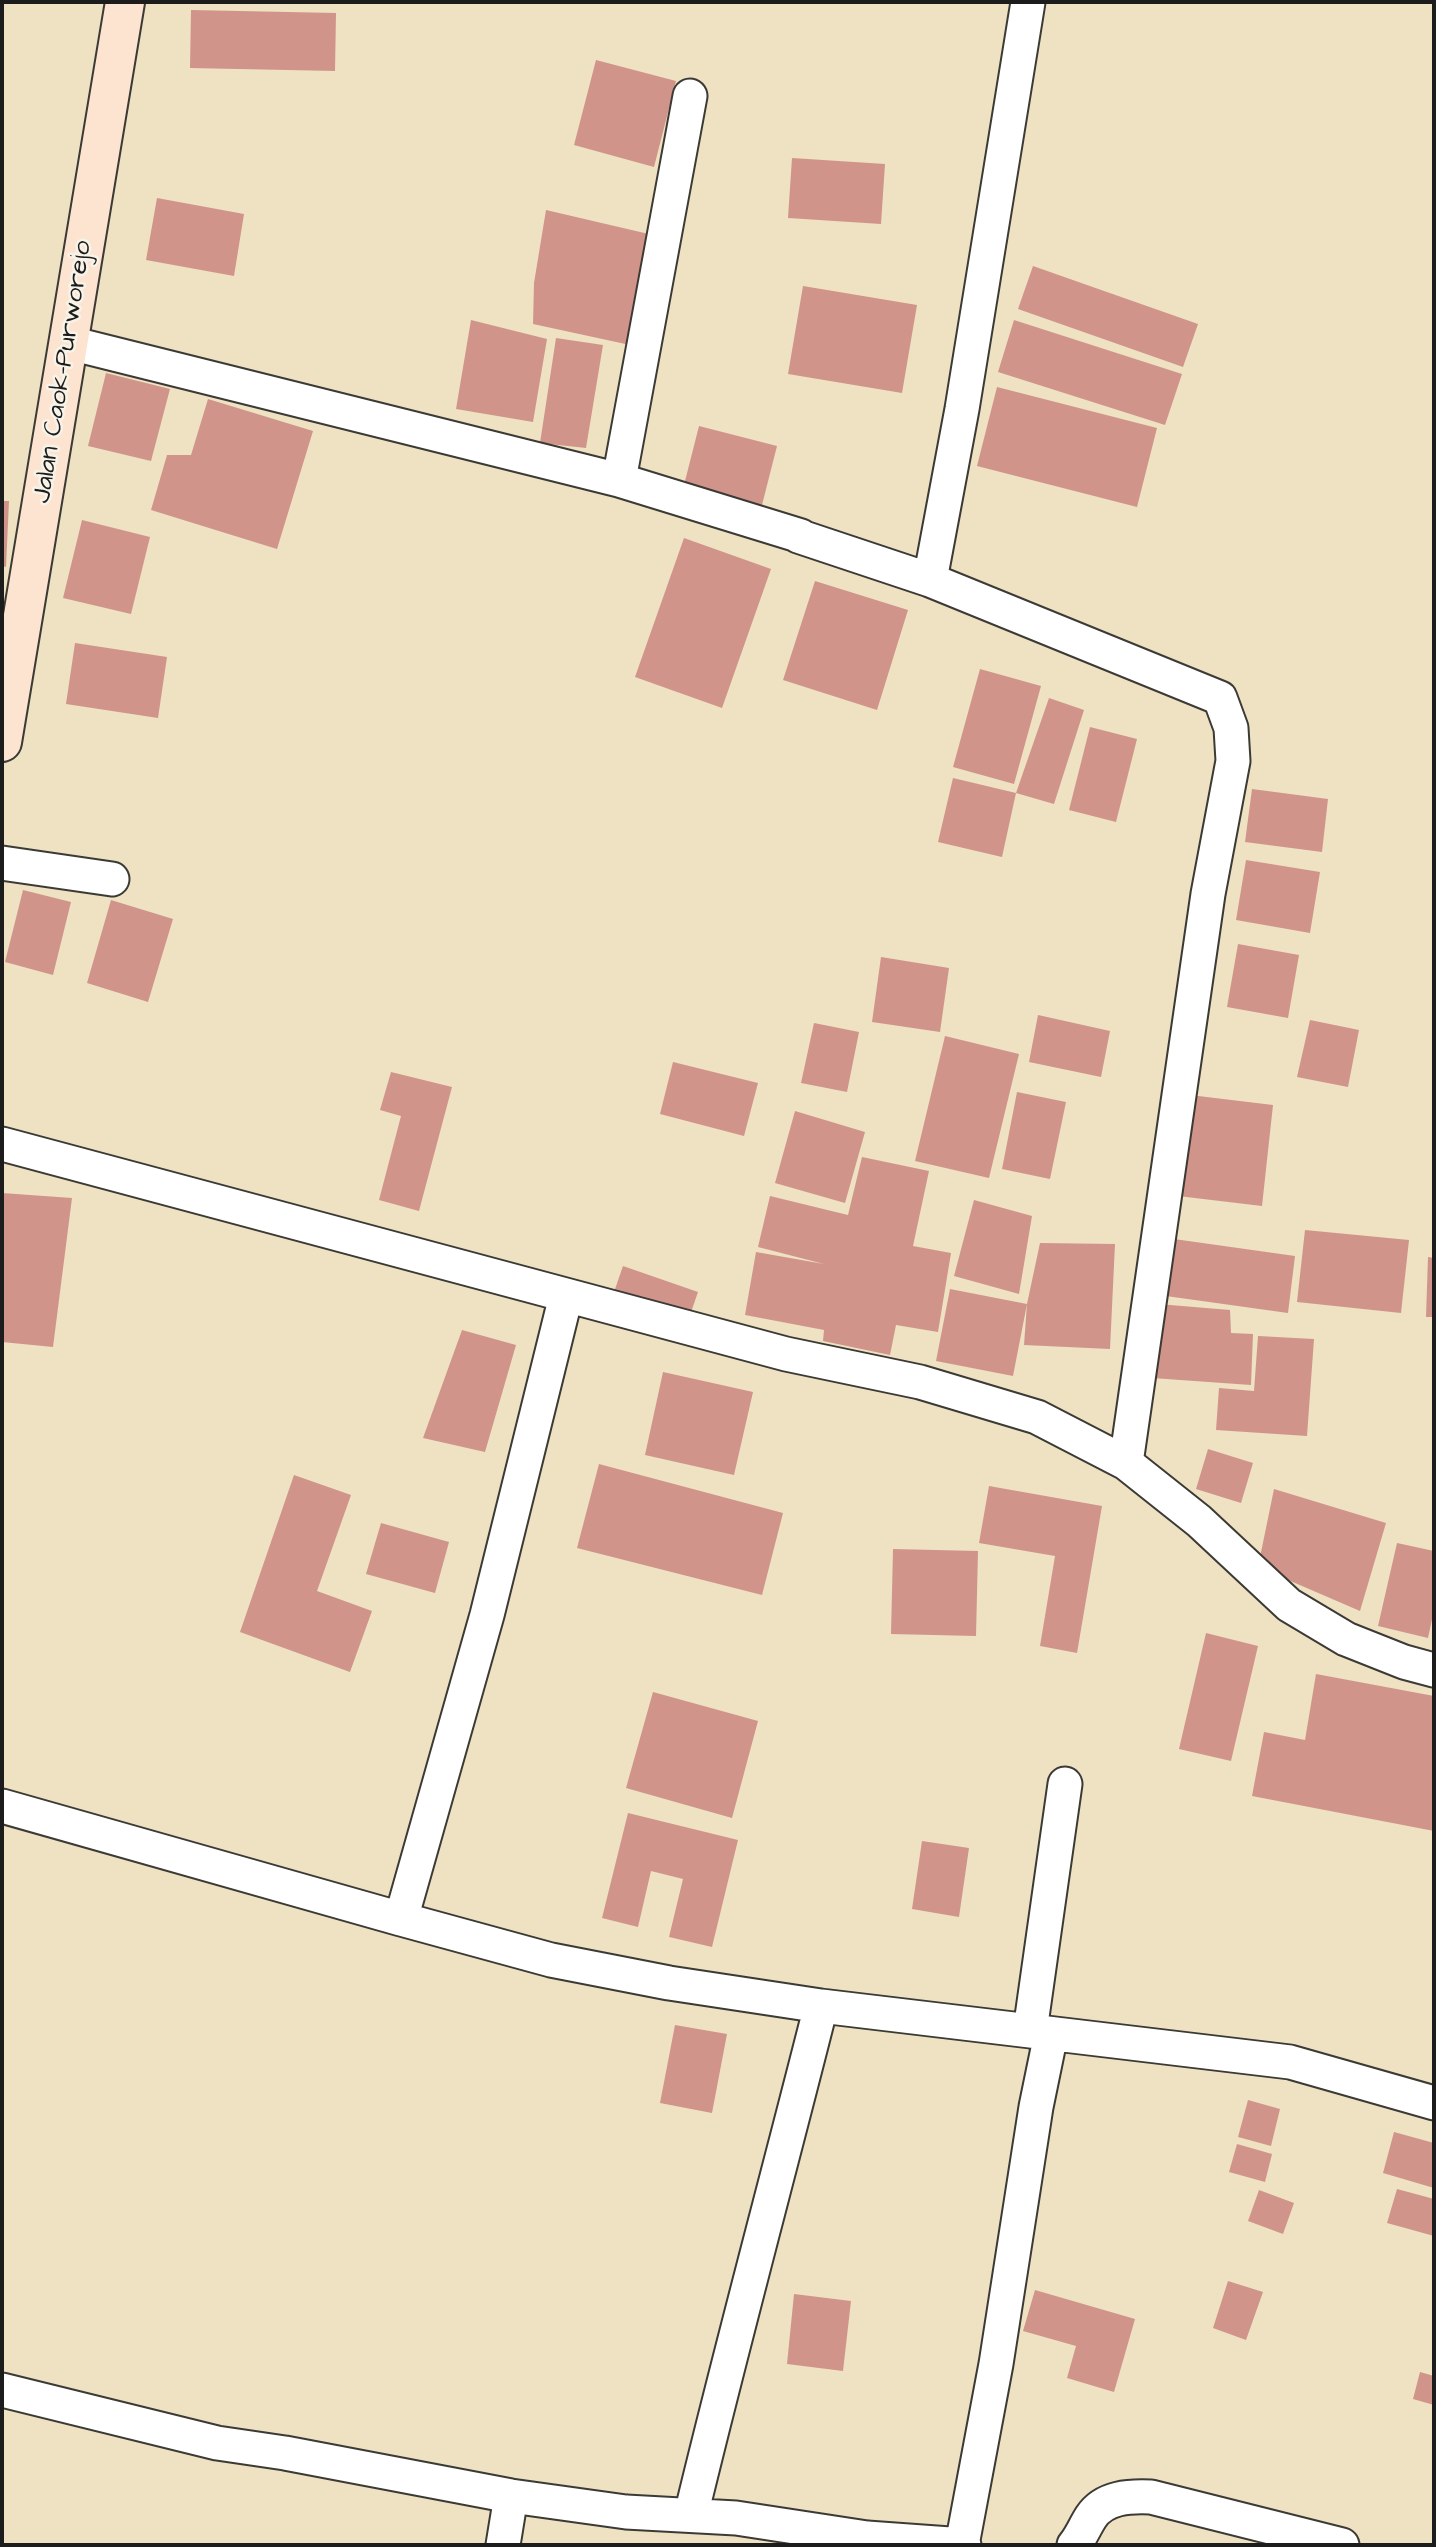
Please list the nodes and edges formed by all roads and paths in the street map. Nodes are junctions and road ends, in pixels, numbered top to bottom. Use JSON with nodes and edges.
{"nodes":[{"id":1,"x":125,"y":2,"type":"edge"},
{"id":2,"x":1028,"y":2,"type":"edge"},
{"id":3,"x":690,"y":96,"type":"dead end"},
{"id":4,"x":70,"y":343,"type":"junction"},
{"id":5,"x":619,"y":480,"type":"junction"},
{"id":6,"x":930,"y":580,"type":"junction"},
{"id":7,"x":2,"y":742,"type":"edge"},
{"id":8,"x":2,"y":863,"type":"edge"},
{"id":9,"x":112,"y":879,"type":"dead end"},
{"id":10,"x":2,"y":1144,"type":"edge"},
{"id":11,"x":565,"y":1296,"type":"junction"},
{"id":12,"x":1126,"y":1463,"type":"junction"},
{"id":13,"x":1434,"y":1670,"type":"edge"},
{"id":14,"x":1065,"y":1784,"type":"dead end"},
{"id":15,"x":2,"y":1806,"type":"edge"},
{"id":16,"x":401,"y":1920,"type":"junction"},
{"id":17,"x":821,"y":2006,"type":"junction"},
{"id":18,"x":1040,"y":2032,"type":"junction"},
{"id":19,"x":1434,"y":2103,"type":"edge"},
{"id":20,"x":2,"y":2390,"type":"edge"},
{"id":21,"x":511,"y":2496,"type":"junction"},
{"id":22,"x":691,"y":2515,"type":"junction"},
{"id":23,"x":503,"y":2545,"type":"edge"},
{"id":24,"x":962,"y":2545,"type":"edge"},
{"id":25,"x":1074,"y":2545,"type":"edge"},
{"id":26,"x":1342,"y":2545,"type":"edge"}],
"edges":[{"from":1,"to":4,"type":"street","name":"Jalan Caok-Purworejo"},
{"from":2,"to":6,"type":"street"},
{"from":3,"to":5,"type":"street"},
{"from":4,"to":5,"type":"street"},
{"from":4,"to":7,"type":"street","name":"Jalan Caok-Purworejo"},
{"from":5,"to":6,"type":"street"},
{"from":6,"to":12,"type":"street"},
{"from":8,"to":9,"type":"street"},
{"from":10,"to":11,"type":"street"},
{"from":11,"to":12,"type":"street"},
{"from":11,"to":16,"type":"street"},
{"from":12,"to":13,"type":"street"},
{"from":14,"to":18,"type":"street"},
{"from":15,"to":16,"type":"street"},
{"from":16,"to":17,"type":"street"},
{"from":17,"to":18,"type":"street"},
{"from":17,"to":22,"type":"street"},
{"from":18,"to":19,"type":"street"},
{"from":18,"to":24,"type":"street"},
{"from":20,"to":21,"type":"street"},
{"from":21,"to":22,"type":"street"},
{"from":21,"to":23,"type":"street"},
{"from":22,"to":24,"type":"street"},
{"from":25,"to":26,"type":"street"}]}
